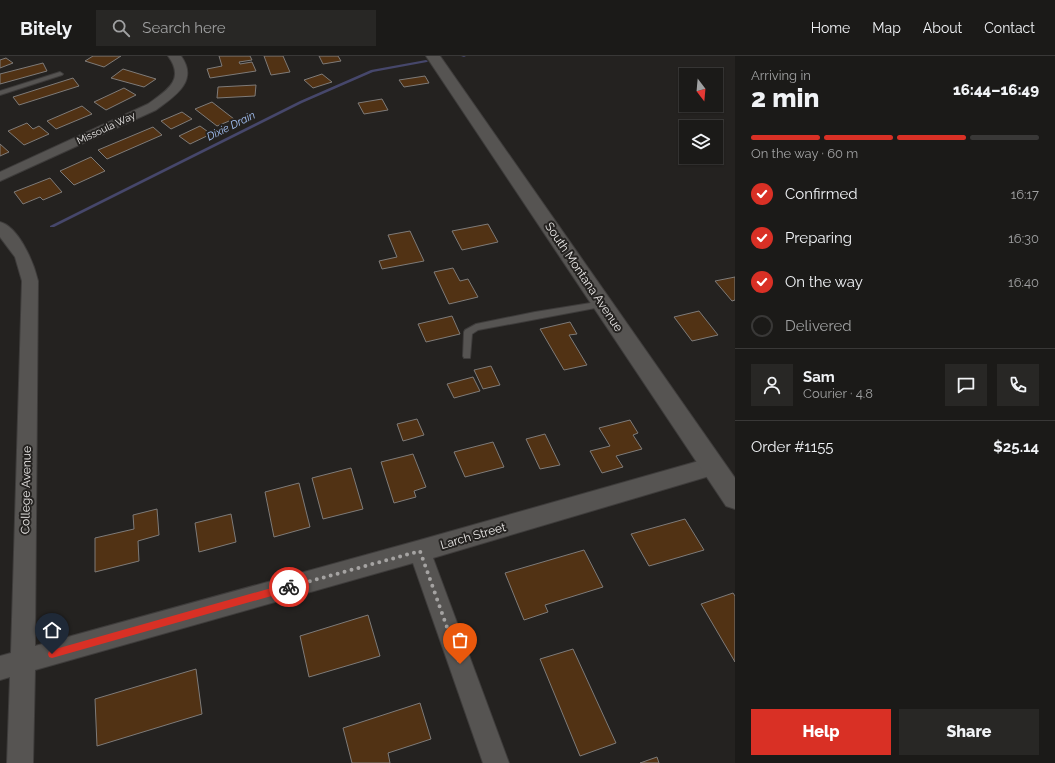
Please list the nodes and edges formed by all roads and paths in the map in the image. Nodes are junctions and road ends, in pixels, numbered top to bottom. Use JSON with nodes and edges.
{"nodes":[{"id":1,"x":174,"y":56,"type":"edge"},
{"id":2,"x":433,"y":56,"type":"edge"},
{"id":3,"x":60,"y":74,"type":"dead end"},
{"id":4,"x":0,"y":93,"type":"edge"},
{"id":5,"x":0,"y":177,"type":"edge"},
{"id":6,"x":0,"y":227,"type":"edge"},
{"id":7,"x":603,"y":304,"type":"junction"},
{"id":8,"x":467,"y":356,"type":"dead end"},
{"id":9,"x":714,"y":466,"type":"junction"},
{"id":10,"x":735,"y":498,"type":"edge"},
{"id":11,"x":420,"y":551,"type":"junction"},
{"id":12,"x":23,"y":663,"type":"junction"},
{"id":13,"x":0,"y":668,"type":"edge"},
{"id":14,"x":20,"y":763,"type":"edge"},
{"id":15,"x":496,"y":763,"type":"edge"}],
"edges":[{"from":1,"to":5,"type":"street","name":"Missoula Way"},
{"from":2,"to":7,"type":"street","name":"South Montana Avenue"},
{"from":3,"to":4,"type":"lane"},
{"from":6,"to":12,"type":"street","name":"College Avenue"},
{"from":7,"to":8,"type":"lane"},
{"from":7,"to":9,"type":"street","name":"South Montana Avenue"},
{"from":9,"to":10,"type":"street","name":"South Montana Avenue"},
{"from":9,"to":11,"type":"street","name":"Larch Street"},
{"from":11,"to":12,"type":"street","name":"Larch Street"},
{"from":11,"to":15,"type":"street"},
{"from":12,"to":13,"type":"street","name":"Larch Street"},
{"from":12,"to":14,"type":"street","name":"College Avenue"}]}
